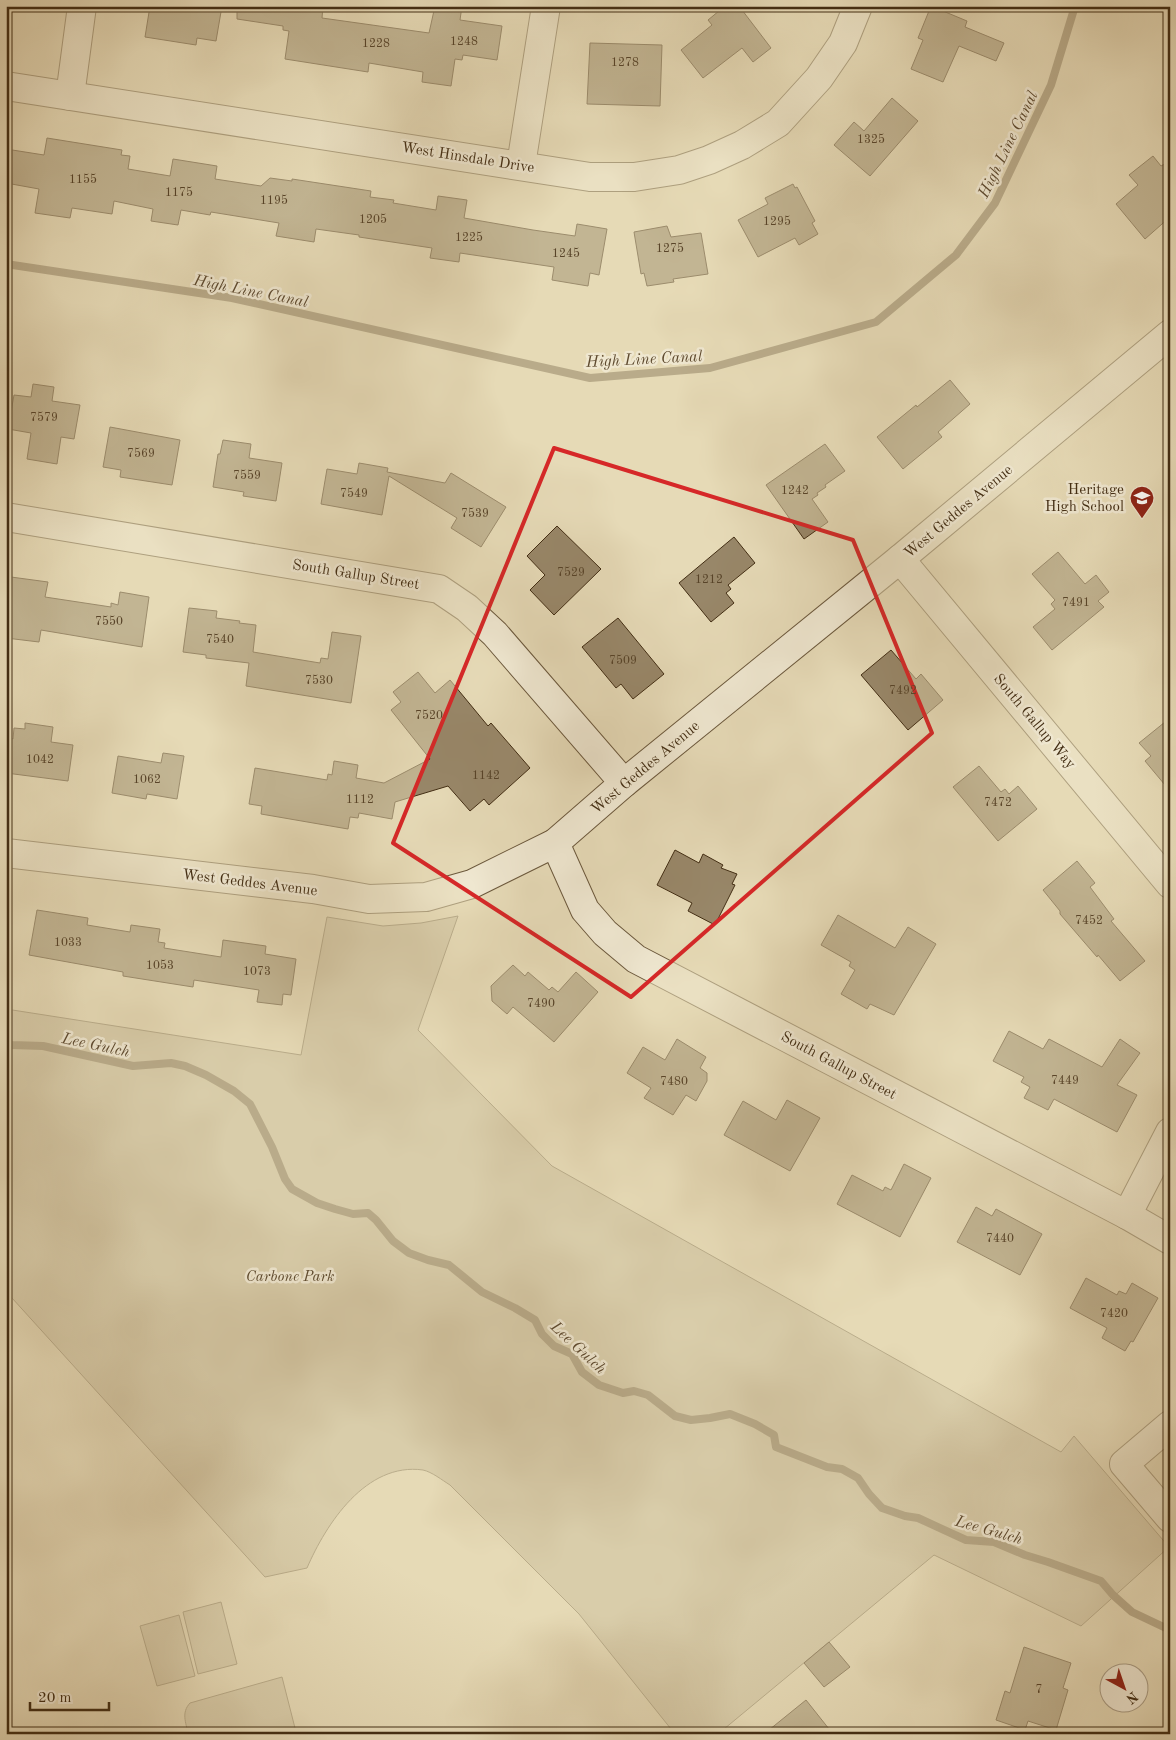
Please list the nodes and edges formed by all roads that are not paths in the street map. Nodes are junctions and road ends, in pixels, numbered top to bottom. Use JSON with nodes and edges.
{"nodes":[{"id":1,"x":82,"y":6,"type":"edge"},
{"id":2,"x":546,"y":6,"type":"edge"},
{"id":3,"x":858,"y":6,"type":"edge"},
{"id":4,"x":6,"y":86,"type":"edge"},
{"id":5,"x":70,"y":96,"type":"junction"},
{"id":6,"x":521,"y":165,"type":"junction"},
{"id":7,"x":1170,"y":334,"type":"edge"},
{"id":8,"x":6,"y":517,"type":"edge"},
{"id":9,"x":900,"y":559,"type":"junction"},
{"id":10,"x":624,"y":784,"type":"junction"},
{"id":11,"x":554,"y":843,"type":"junction"},
{"id":12,"x":6,"y":853,"type":"edge"},
{"id":13,"x":1170,"y":884,"type":"edge"},
{"id":14,"x":1170,"y":1132,"type":"edge"},
{"id":15,"x":1127,"y":1215,"type":"junction"},
{"id":16,"x":1170,"y":1240,"type":"edge"},
{"id":17,"x":1170,"y":1425,"type":"edge"},
{"id":18,"x":1170,"y":1518,"type":"edge"}],
"edges":[{"from":1,"to":5,"type":"street"},
{"from":2,"to":6,"type":"street"},
{"from":3,"to":6,"type":"street","name":"West Hinsdale Drive"},
{"from":4,"to":5,"type":"street","name":"West Hinsdale Drive"},
{"from":5,"to":6,"type":"street","name":"West Hinsdale Drive"},
{"from":7,"to":9,"type":"street","name":"West Geddes Avenue"},
{"from":8,"to":10,"type":"street","name":"South Gallup Street"},
{"from":9,"to":10,"type":"street","name":"West Geddes Avenue"},
{"from":9,"to":13,"type":"street","name":"South Gallup Way"},
{"from":10,"to":11,"type":"street","name":"West Geddes Avenue"},
{"from":11,"to":12,"type":"street","name":"West Geddes Avenue"},
{"from":11,"to":15,"type":"street","name":"South Gallup Street"},
{"from":14,"to":15,"type":"street"},
{"from":15,"to":16,"type":"street","name":"South Gallup Street"},
{"from":17,"to":18,"type":"street"}]}
